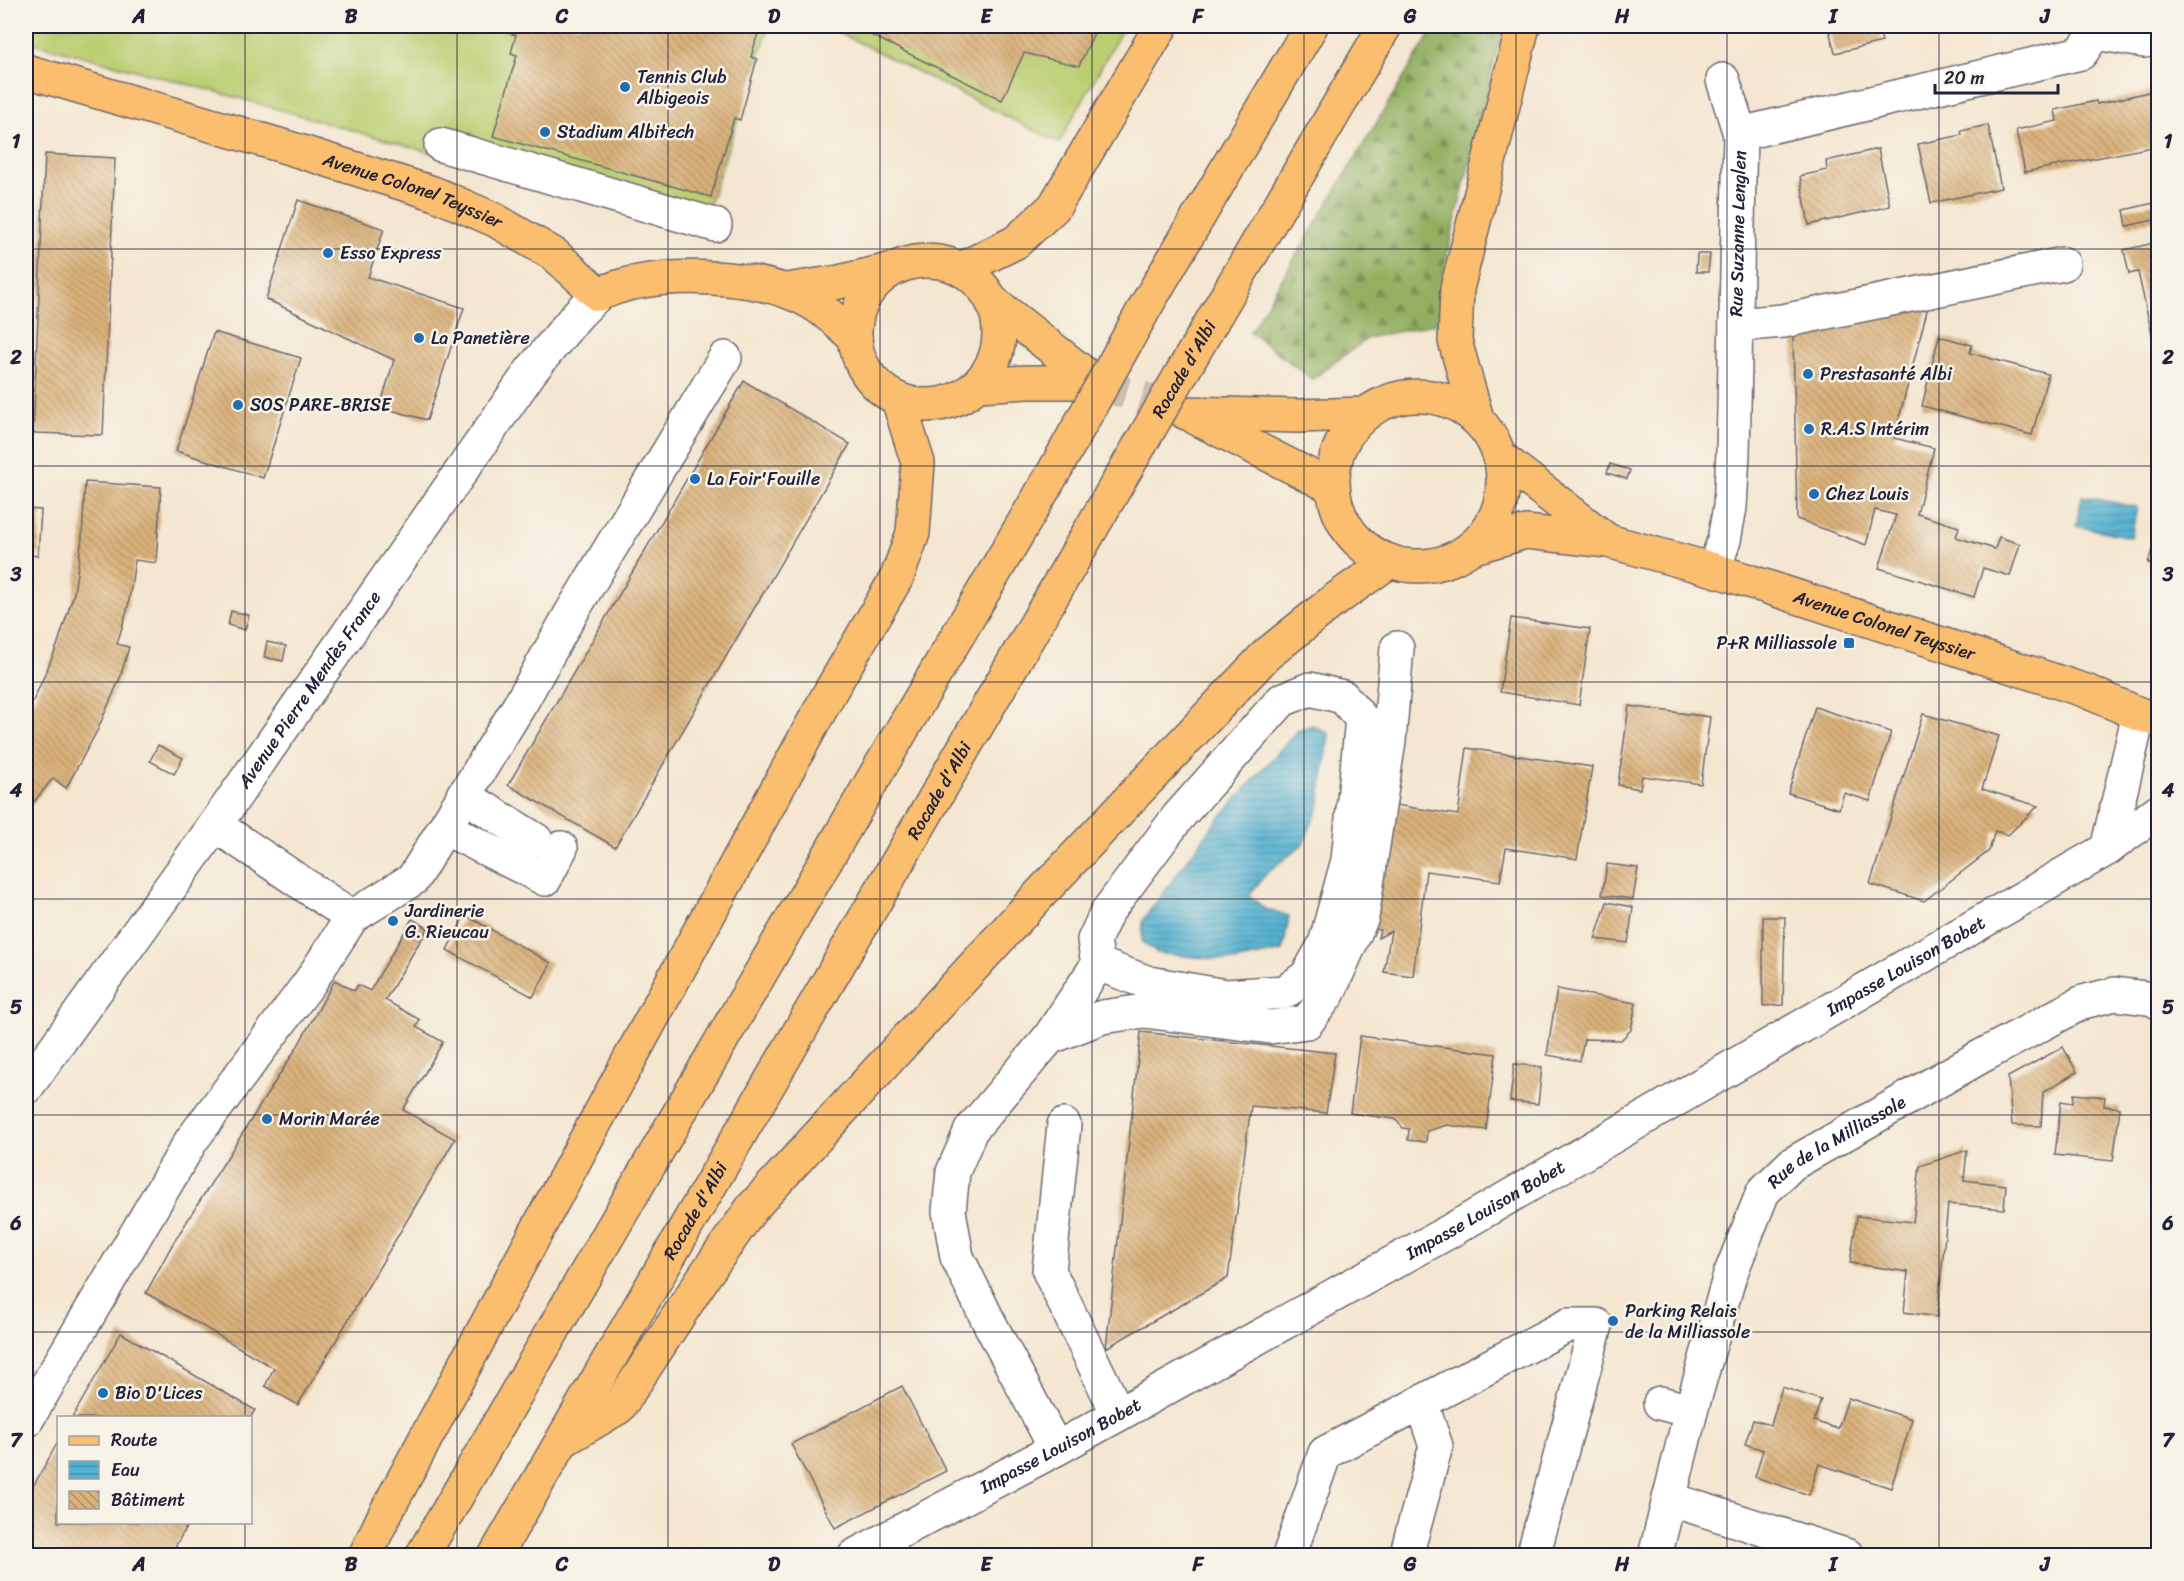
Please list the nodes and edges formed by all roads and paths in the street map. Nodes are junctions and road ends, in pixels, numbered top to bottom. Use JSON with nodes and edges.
{"nodes":[{"id":1,"x":1161,"y":26,"type":"edge"},
{"id":2,"x":1311,"y":26,"type":"edge"},
{"id":3,"x":1384,"y":26,"type":"edge"},
{"id":4,"x":1522,"y":26,"type":"edge"},
{"id":5,"x":2095,"y":29,"type":"edge"},
{"id":6,"x":2158,"y":38,"type":"edge"},
{"id":7,"x":26,"y":71,"type":"edge"},
{"id":8,"x":1723,"y":80,"type":"dead end"},
{"id":9,"x":1740,"y":134,"type":"junction"},
{"id":10,"x":441,"y":145,"type":"dead end"},
{"id":11,"x":715,"y":225,"type":"dead end"},
{"id":12,"x":2063,"y":264,"type":"dead end"},
{"id":13,"x":893,"y":269,"type":"junction"},
{"id":14,"x":961,"y":269,"type":"junction"},
{"id":15,"x":786,"y":290,"type":"junction"},
{"id":16,"x":598,"y":294,"type":"junction"},
{"id":17,"x":993,"y":302,"type":"junction"},
{"id":18,"x":1736,"y":325,"type":"junction"},
{"id":19,"x":855,"y":338,"type":"junction"},
{"id":20,"x":725,"y":358,"type":"dead end"},
{"id":21,"x":978,"y":385,"type":"junction"},
{"id":22,"x":898,"y":399,"type":"junction"},
{"id":23,"x":1364,"y":414,"type":"junction"},
{"id":24,"x":1478,"y":419,"type":"junction"},
{"id":25,"x":1500,"y":457,"type":"junction"},
{"id":26,"x":1332,"y":487,"type":"junction"},
{"id":27,"x":1608,"y":541,"type":"junction"},
{"id":28,"x":1471,"y":548,"type":"junction"},
{"id":29,"x":1390,"y":561,"type":"junction"},
{"id":30,"x":1718,"y":572,"type":"junction"},
{"id":31,"x":1397,"y":648,"type":"dead end"},
{"id":32,"x":2149,"y":717,"type":"edge"},
{"id":33,"x":463,"y":795,"type":"junction"},
{"id":34,"x":2158,"y":811,"type":"edge"},
{"id":35,"x":215,"y":825,"type":"junction"},
{"id":36,"x":445,"y":828,"type":"junction"},
{"id":37,"x":2108,"y":849,"type":"junction"},
{"id":38,"x":352,"y":917,"type":"junction"},
{"id":39,"x":1098,"y":964,"type":"junction"},
{"id":40,"x":2158,"y":1002,"type":"edge"},
{"id":41,"x":1049,"y":1038,"type":"junction"},
{"id":42,"x":26,"y":1088,"type":"edge"},
{"id":43,"x":1064,"y":1125,"type":"dead end"},
{"id":44,"x":1421,"y":1402,"type":"junction"},
{"id":45,"x":1118,"y":1414,"type":"junction"},
{"id":46,"x":26,"y":1421,"type":"edge"},
{"id":47,"x":561,"y":1442,"type":"junction"},
{"id":48,"x":1056,"y":1449,"type":"junction"},
{"id":49,"x":1669,"y":1499,"type":"junction"},
{"id":50,"x":365,"y":1556,"type":"edge"},
{"id":51,"x":422,"y":1556,"type":"edge"},
{"id":52,"x":495,"y":1556,"type":"edge"},
{"id":53,"x":854,"y":1556,"type":"edge"},
{"id":54,"x":1289,"y":1556,"type":"edge"},
{"id":55,"x":1406,"y":1556,"type":"edge"},
{"id":56,"x":1533,"y":1556,"type":"edge"},
{"id":57,"x":1656,"y":1556,"type":"edge"},
{"id":58,"x":1848,"y":1556,"type":"edge"}],
"edges":[{"from":1,"to":14,"type":"main road"},
{"from":2,"to":51,"type":"main road","bridge":true},
{"from":3,"to":47,"type":"main road","name":"Rocade d'Albi","bridge":true},
{"from":4,"to":24,"type":"main road"},
{"from":5,"to":6,"type":"street"},
{"from":5,"to":9,"type":"street","name":"Rue Suzanne Lenglen"},
{"from":7,"to":16,"type":"main road","name":"Avenue Colonel Teyssier"},
{"from":8,"to":9,"type":"street"},
{"from":9,"to":18,"type":"street","name":"Rue Suzanne Lenglen"},
{"from":10,"to":11,"type":"street"},
{"from":12,"to":18,"type":"street"},
{"from":13,"to":14,"type":"main road"},
{"from":13,"to":15,"type":"main road"},
{"from":13,"to":19,"type":"main road"},
{"from":14,"to":17,"type":"main road"},
{"from":15,"to":16,"type":"main road"},
{"from":15,"to":19,"type":"main road"},
{"from":16,"to":35,"type":"street","name":"Avenue Pierre Mendès France"},
{"from":17,"to":21,"type":"main road"},
{"from":17,"to":21,"type":"main road"},
{"from":18,"to":30,"type":"street","name":"Rue Suzanne Lenglen"},
{"from":19,"to":22,"type":"main road"},
{"from":20,"to":33,"type":"street"},
{"from":21,"to":22,"type":"main road"},
{"from":22,"to":50,"type":"main road"},
{"from":23,"to":24,"type":"main road"},
{"from":23,"to":26,"type":"main road"},
{"from":23,"to":26,"type":"main road"},
{"from":24,"to":25,"type":"main road"},
{"from":25,"to":27,"type":"main road","name":"Avenue Colonel Teyssier"},
{"from":25,"to":28,"type":"main road"},
{"from":26,"to":29,"type":"main road"},
{"from":27,"to":28,"type":"main road","name":"Avenue Colonel Teyssier"},
{"from":27,"to":30,"type":"main road","name":"Avenue Colonel Teyssier"},
{"from":28,"to":29,"type":"main road"},
{"from":29,"to":47,"type":"main road"},
{"from":30,"to":32,"type":"main road","name":"Avenue Colonel Teyssier"},
{"from":31,"to":41,"type":"street"},
{"from":32,"to":37,"type":"street"},
{"from":33,"to":36,"type":"street"},
{"from":33,"to":36,"type":"street"},
{"from":34,"to":37,"type":"street","name":"Impasse Louison Bobet"},
{"from":35,"to":38,"type":"street"},
{"from":35,"to":42,"type":"street","name":"Avenue Pierre Mendès France"},
{"from":36,"to":38,"type":"street"},
{"from":37,"to":45,"type":"street","name":"Impasse Louison Bobet"},
{"from":38,"to":46,"type":"street"},
{"from":39,"to":39,"type":"street"},
{"from":39,"to":41,"type":"street"},
{"from":40,"to":49,"type":"street","name":"Rue de la Milliassole"},
{"from":41,"to":48,"type":"street"},
{"from":43,"to":45,"type":"street"},
{"from":44,"to":54,"type":"street"},
{"from":44,"to":55,"type":"street"},
{"from":44,"to":56,"type":"street"},
{"from":45,"to":48,"type":"street","name":"Impasse Louison Bobet"},
{"from":47,"to":52,"type":"main road","name":"Rocade d'Albi"},
{"from":48,"to":53,"type":"street","name":"Impasse Louison Bobet"},
{"from":49,"to":57,"type":"street","name":"Rue de la Milliassole"},
{"from":49,"to":58,"type":"street"}]}
